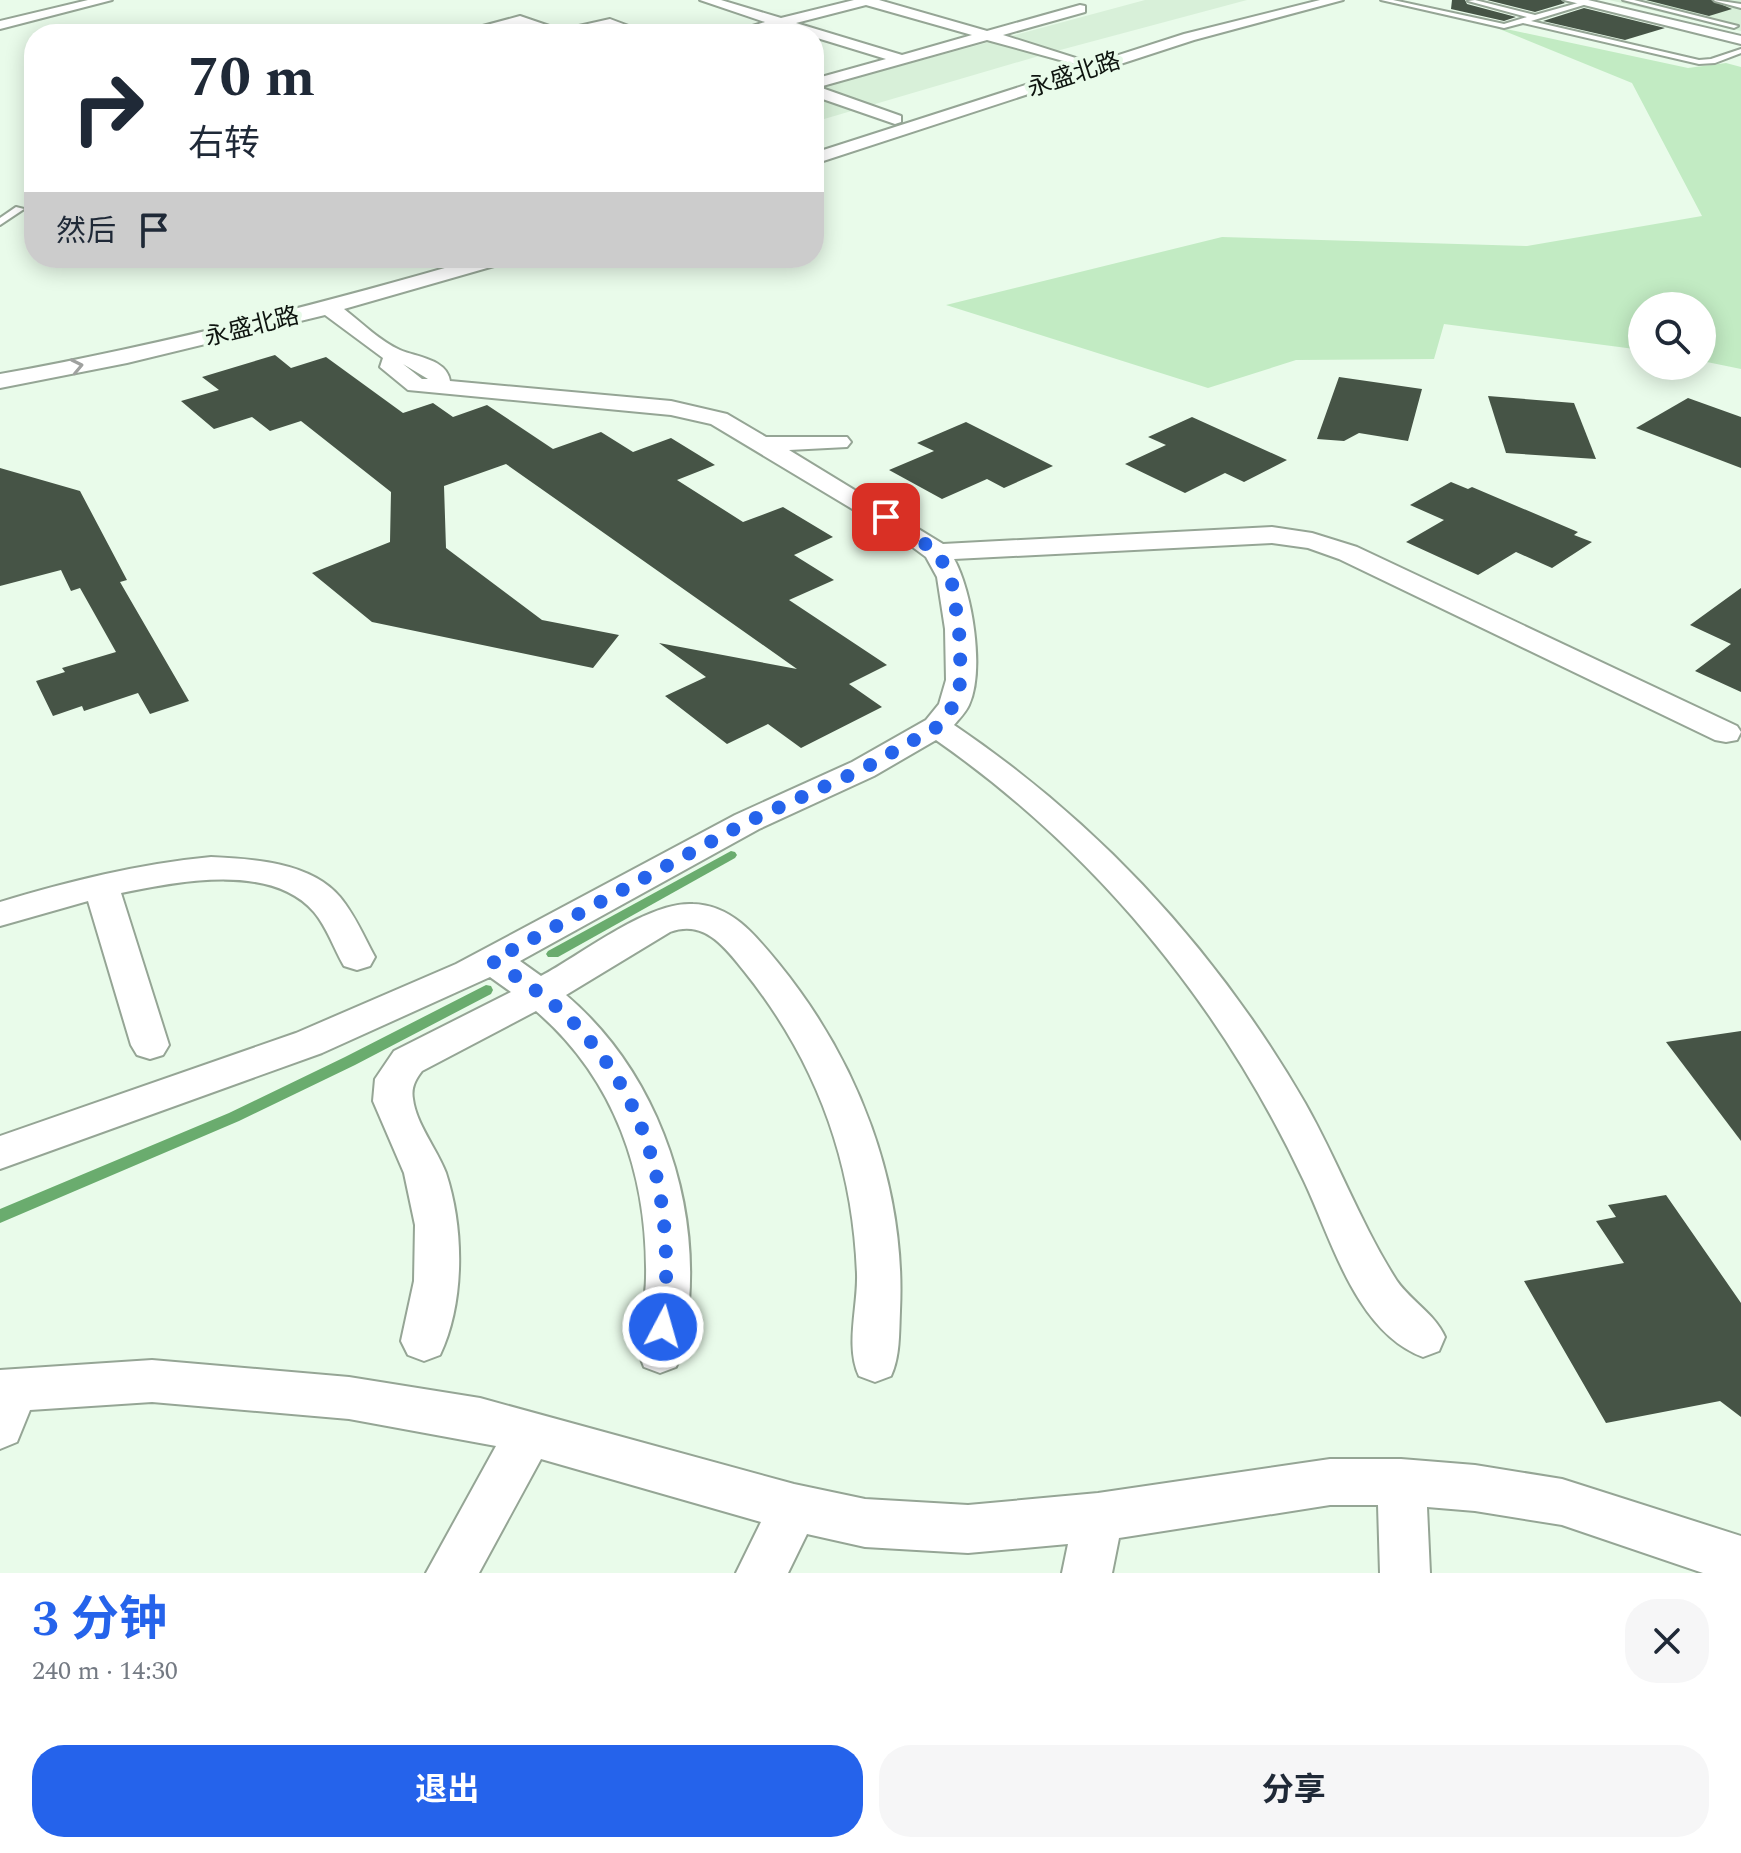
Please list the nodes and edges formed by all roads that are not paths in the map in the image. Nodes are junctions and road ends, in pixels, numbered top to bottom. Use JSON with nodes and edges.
{"nodes":[{"id":1,"x":105,"y":0,"type":"edge"},
{"id":2,"x":707,"y":0,"type":"edge"},
{"id":3,"x":867,"y":0,"type":"edge"},
{"id":4,"x":1296,"y":0,"type":"edge"},
{"id":5,"x":1336,"y":0,"type":"edge"},
{"id":6,"x":1384,"y":0,"type":"edge"},
{"id":7,"x":1626,"y":0,"type":"edge"},
{"id":8,"x":1717,"y":0,"type":"edge"},
{"id":9,"x":1471,"y":1,"type":"edge"},
{"id":10,"x":1578,"y":2,"type":"edge"},
{"id":11,"x":1056,"y":3,"type":"dead end"},
{"id":12,"x":1741,"y":6,"type":"edge"},
{"id":13,"x":1536,"y":17,"type":"junction"},
{"id":14,"x":1524,"y":21,"type":"junction"},
{"id":15,"x":781,"y":22,"type":"junction"},
{"id":16,"x":503,"y":24,"type":"edge"},
{"id":17,"x":531,"y":24,"type":"edge"},
{"id":18,"x":773,"y":24,"type":"edge"},
{"id":19,"x":787,"y":24,"type":"edge"},
{"id":20,"x":0,"y":25,"type":"edge"},
{"id":21,"x":1737,"y":25,"type":"edge"},
{"id":22,"x":1710,"y":33,"type":"junction"},
{"id":23,"x":824,"y":35,"type":"edge"},
{"id":24,"x":988,"y":35,"type":"junction"},
{"id":25,"x":1741,"y":40,"type":"edge"},
{"id":26,"x":1741,"y":51,"type":"edge"},
{"id":27,"x":901,"y":59,"type":"junction"},
{"id":28,"x":1078,"y":61,"type":"junction"},
{"id":29,"x":824,"y":81,"type":"edge"},
{"id":30,"x":824,"y":94,"type":"edge"},
{"id":31,"x":895,"y":119,"type":"junction"},
{"id":32,"x":824,"y":141,"type":"edge"},
{"id":33,"x":824,"y":156,"type":"edge"},
{"id":34,"x":0,"y":208,"type":"edge"},
{"id":35,"x":0,"y":222,"type":"edge"},
{"id":36,"x":406,"y":268,"type":"edge"},
{"id":37,"x":467,"y":268,"type":"edge"},
{"id":38,"x":329,"y":308,"type":"junction"},
{"id":39,"x":0,"y":363,"type":"edge"},
{"id":40,"x":0,"y":381,"type":"edge"},
{"id":41,"x":839,"y":442,"type":"dead end"},
{"id":42,"x":764,"y":444,"type":"junction"},
{"id":43,"x":937,"y":552,"type":"junction"},
{"id":44,"x":937,"y":727,"type":"junction"},
{"id":45,"x":1726,"y":733,"type":"dead end"},
{"id":46,"x":101,"y":885,"type":"junction"},
{"id":47,"x":0,"y":914,"type":"edge"},
{"id":48,"x":357,"y":957,"type":"dead end"},
{"id":49,"x":492,"y":961,"type":"junction"},
{"id":50,"x":540,"y":993,"type":"junction"},
{"id":51,"x":150,"y":1045,"type":"dead end"},
{"id":52,"x":0,"y":1153,"type":"edge"},
{"id":53,"x":1423,"y":1337,"type":"dead end"},
{"id":54,"x":424,"y":1341,"type":"dead end"},
{"id":55,"x":660,"y":1353,"type":"dead end"},
{"id":56,"x":875,"y":1362,"type":"dead end"},
{"id":57,"x":5,"y":1402,"type":"edge"},
{"id":58,"x":529,"y":1434,"type":"junction"},
{"id":59,"x":1401,"y":1482,"type":"junction"},
{"id":60,"x":794,"y":1508,"type":"junction"},
{"id":61,"x":1098,"y":1517,"type":"junction"},
{"id":62,"x":1732,"y":1564,"type":"edge"},
{"id":63,"x":451,"y":1573,"type":"edge"},
{"id":64,"x":761,"y":1573,"type":"edge"},
{"id":65,"x":1087,"y":1573,"type":"edge"},
{"id":66,"x":1405,"y":1573,"type":"edge"}],
"edges":[{"from":1,"to":20,"type":"street"},
{"from":2,"to":15,"type":"street"},
{"from":3,"to":15,"type":"street"},
{"from":3,"to":24,"type":"street"},
{"from":4,"to":28,"type":"street","name":"永盛北路"},
{"from":5,"to":33,"type":"street","name":"永盛北路"},
{"from":6,"to":14,"type":"lane"},
{"from":7,"to":21,"type":"lane"},
{"from":8,"to":12,"type":"lane"},
{"from":9,"to":13,"type":"lane"},
{"from":10,"to":13,"type":"lane"},
{"from":10,"to":22,"type":"street"},
{"from":11,"to":24,"type":"street"},
{"from":13,"to":14,"type":"lane"},
{"from":14,"to":26,"type":"lane"},
{"from":15,"to":18,"type":"street"},
{"from":15,"to":19,"type":"street"},
{"from":16,"to":17,"type":"street"},
{"from":21,"to":22,"type":"lane"},
{"from":22,"to":25,"type":"street"},
{"from":23,"to":27,"type":"street"},
{"from":24,"to":27,"type":"street"},
{"from":24,"to":28,"type":"street"},
{"from":27,"to":29,"type":"street"},
{"from":28,"to":31,"type":"street","name":"永盛北路"},
{"from":30,"to":31,"type":"street"},
{"from":31,"to":32,"type":"street","name":"永盛北路"},
{"from":34,"to":35,"type":"lane"},
{"from":36,"to":39,"type":"street","name":"永盛北路"},
{"from":37,"to":38,"type":"street","name":"永盛北路"},
{"from":40,"to":38,"type":"street","name":"永盛北路","one_way":true},
{"from":38,"to":42,"type":"street"},
{"from":41,"to":42,"type":"street"},
{"from":42,"to":43,"type":"street"},
{"from":43,"to":44,"type":"street"},
{"from":43,"to":45,"type":"street"},
{"from":44,"to":49,"type":"street"},
{"from":44,"to":53,"type":"street"},
{"from":46,"to":47,"type":"street"},
{"from":46,"to":48,"type":"street"},
{"from":46,"to":51,"type":"street"},
{"from":49,"to":50,"type":"street"},
{"from":49,"to":52,"type":"street"},
{"from":50,"to":54,"type":"street"},
{"from":50,"to":55,"type":"street"},
{"from":50,"to":56,"type":"street"},
{"from":57,"to":58,"type":"street"},
{"from":58,"to":60,"type":"street"},
{"from":58,"to":63,"type":"street"},
{"from":59,"to":61,"type":"street"},
{"from":59,"to":62,"type":"street"},
{"from":59,"to":66,"type":"street"},
{"from":60,"to":61,"type":"street"},
{"from":60,"to":64,"type":"street"},
{"from":61,"to":65,"type":"street"}]}
